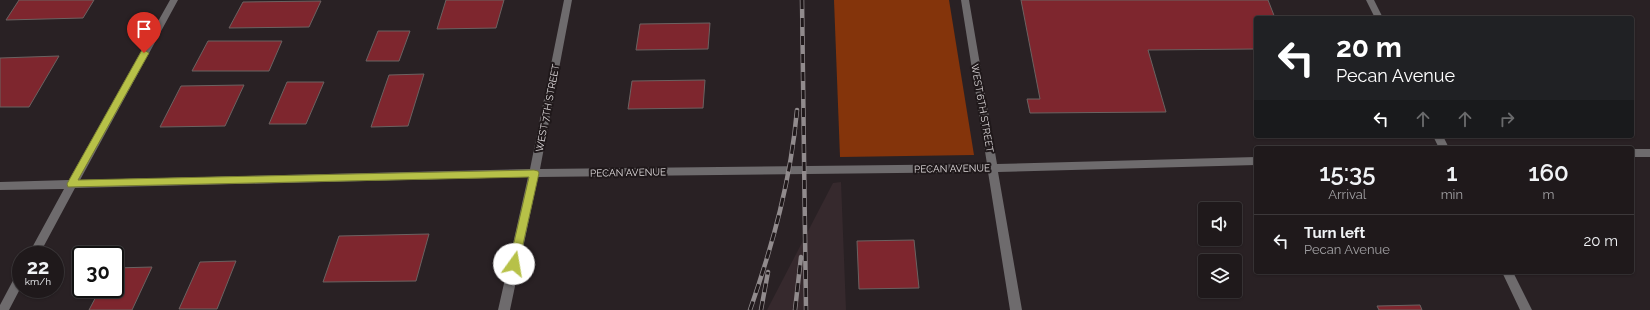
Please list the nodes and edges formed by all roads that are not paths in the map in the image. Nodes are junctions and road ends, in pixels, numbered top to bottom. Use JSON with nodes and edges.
{"nodes":[{"id":1,"x":174,"y":0,"type":"edge"},
{"id":2,"x":568,"y":0,"type":"edge"},
{"id":3,"x":965,"y":0,"type":"edge"},
{"id":4,"x":1370,"y":0,"type":"edge"},
{"id":5,"x":1378,"y":16,"type":"edge"},
{"id":6,"x":1634,"y":153,"type":"edge"},
{"id":7,"x":1650,"y":153,"type":"edge"},
{"id":8,"x":1254,"y":161,"type":"edge"},
{"id":9,"x":993,"y":168,"type":"junction"},
{"id":10,"x":534,"y":173,"type":"junction"},
{"id":11,"x":71,"y":184,"type":"junction"},
{"id":12,"x":0,"y":186,"type":"edge"},
{"id":13,"x":38,"y":246,"type":"edge"},
{"id":14,"x":1508,"y":274,"type":"edge"},
{"id":15,"x":12,"y":293,"type":"edge"},
{"id":16,"x":3,"y":310,"type":"edge"},
{"id":17,"x":504,"y":310,"type":"edge"},
{"id":18,"x":1016,"y":310,"type":"edge"},
{"id":19,"x":1526,"y":310,"type":"edge"}],
"edges":[{"from":1,"to":11,"type":"street"},
{"from":2,"to":10,"type":"street","name":"WEST 7TH STREET"},
{"from":3,"to":9,"type":"street","name":"WEST 6TH STREET"},
{"from":4,"to":5,"type":"street"},
{"from":6,"to":7,"type":"street"},
{"from":8,"to":9,"type":"street","name":"PECAN AVENUE"},
{"from":9,"to":10,"type":"street","name":"PECAN AVENUE"},
{"from":9,"to":18,"type":"street","name":"WEST 6TH STREET"},
{"from":10,"to":11,"type":"street","name":"PECAN AVENUE"},
{"from":10,"to":17,"type":"street","name":"WEST 7TH STREET"},
{"from":11,"to":12,"type":"street","name":"PECAN AVENUE"},
{"from":11,"to":13,"type":"street"},
{"from":14,"to":19,"type":"street"},
{"from":15,"to":16,"type":"street"}]}
